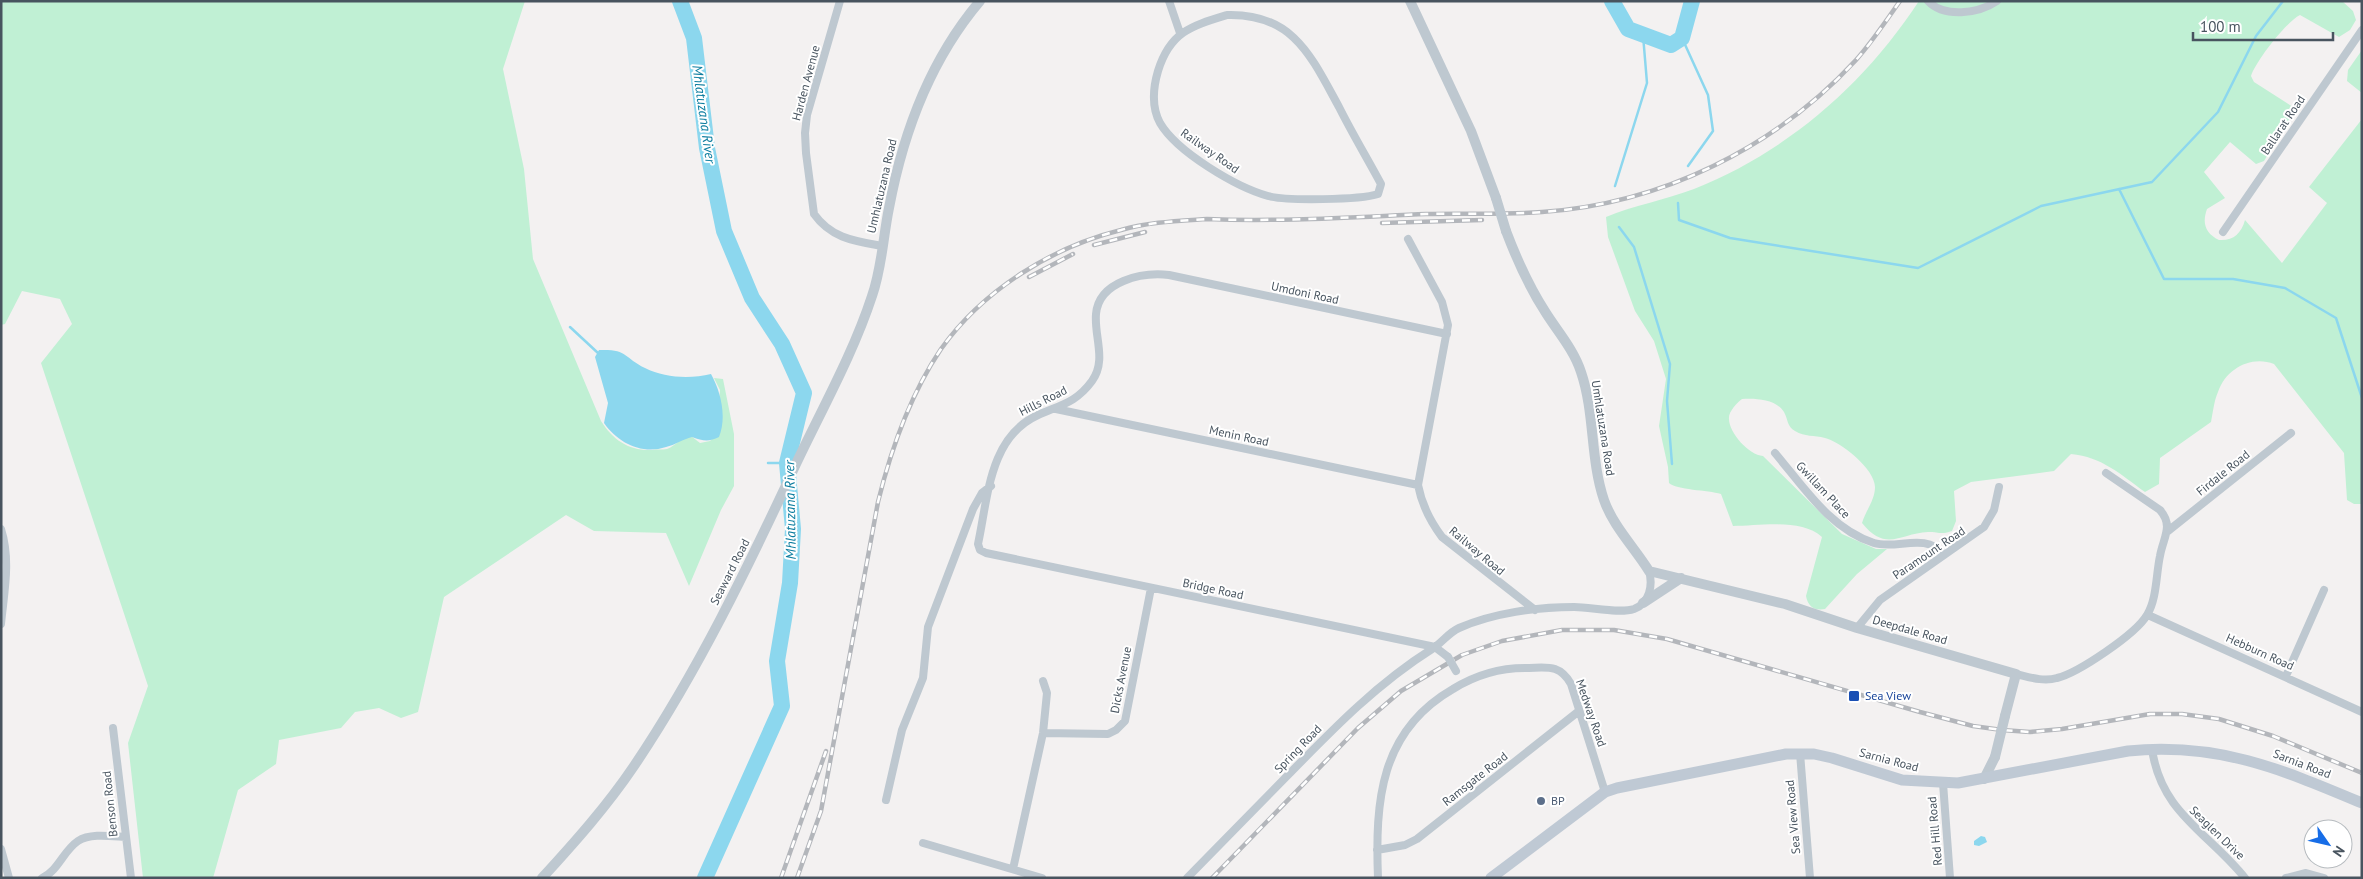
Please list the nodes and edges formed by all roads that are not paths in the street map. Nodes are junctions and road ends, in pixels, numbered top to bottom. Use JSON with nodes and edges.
{"nodes":[{"id":1,"x":840,"y":1,"type":"edge"},
{"id":2,"x":980,"y":1,"type":"edge"},
{"id":3,"x":1168,"y":1,"type":"edge"},
{"id":4,"x":1410,"y":1,"type":"edge"},
{"id":5,"x":1928,"y":1,"type":"edge"},
{"id":6,"x":1997,"y":1,"type":"edge"},
{"id":7,"x":2362,"y":30,"type":"edge"},
{"id":8,"x":1180,"y":33,"type":"junction"},
{"id":9,"x":2223,"y":232,"type":"dead end"},
{"id":10,"x":1408,"y":239,"type":"dead end"},
{"id":11,"x":882,"y":246,"type":"junction"},
{"id":12,"x":1159,"y":274,"type":"joint"},
{"id":13,"x":1447,"y":334,"type":"junction"},
{"id":14,"x":1056,"y":409,"type":"junction"},
{"id":15,"x":2291,"y":433,"type":"dead end"},
{"id":16,"x":1775,"y":453,"type":"dead end"},
{"id":17,"x":2106,"y":473,"type":"dead end"},
{"id":18,"x":1418,"y":485,"type":"junction"},
{"id":19,"x":990,"y":486,"type":"junction"},
{"id":20,"x":1999,"y":487,"type":"dead end"},
{"id":21,"x":1,"y":529,"type":"edge"},
{"id":22,"x":2168,"y":531,"type":"junction"},
{"id":23,"x":986,"y":553,"type":"joint"},
{"id":24,"x":1943,"y":554,"type":"junction"},
{"id":25,"x":1649,"y":571,"type":"junction"},
{"id":26,"x":1681,"y":578,"type":"junction"},
{"id":27,"x":1151,"y":588,"type":"junction"},
{"id":28,"x":2324,"y":590,"type":"dead end"},
{"id":29,"x":1643,"y":603,"type":"junction"},
{"id":30,"x":1535,"y":610,"type":"junction"},
{"id":31,"x":2148,"y":615,"type":"junction"},
{"id":32,"x":1,"y":624,"type":"edge"},
{"id":33,"x":1857,"y":628,"type":"junction"},
{"id":34,"x":1435,"y":647,"type":"junction"},
{"id":35,"x":2016,"y":674,"type":"junction"},
{"id":36,"x":2286,"y":676,"type":"junction"},
{"id":37,"x":1043,"y":681,"type":"dead end"},
{"id":38,"x":1463,"y":683,"type":"junction"},
{"id":39,"x":1579,"y":711,"type":"junction"},
{"id":40,"x":2362,"y":712,"type":"edge"},
{"id":41,"x":113,"y":728,"type":"dead end"},
{"id":42,"x":1043,"y":733,"type":"junction"},
{"id":43,"x":2152,"y":749,"type":"junction"},
{"id":44,"x":1800,"y":753,"type":"junction"},
{"id":45,"x":1984,"y":779,"type":"junction"},
{"id":46,"x":1943,"y":783,"type":"junction"},
{"id":47,"x":1606,"y":792,"type":"junction"},
{"id":48,"x":886,"y":800,"type":"dead end"},
{"id":49,"x":2362,"y":803,"type":"edge"},
{"id":50,"x":125,"y":837,"type":"junction"},
{"id":51,"x":924,"y":843,"type":"dead end"},
{"id":52,"x":1,"y":849,"type":"edge"},
{"id":53,"x":1377,"y":850,"type":"junction"},
{"id":54,"x":1013,"y":869,"type":"junction"},
{"id":55,"x":8,"y":878,"type":"edge"},
{"id":56,"x":42,"y":878,"type":"edge"},
{"id":57,"x":131,"y":878,"type":"edge"},
{"id":58,"x":542,"y":878,"type":"edge"},
{"id":59,"x":1042,"y":878,"type":"edge"},
{"id":60,"x":1187,"y":878,"type":"edge"},
{"id":61,"x":1378,"y":878,"type":"edge"},
{"id":62,"x":1492,"y":878,"type":"edge"},
{"id":63,"x":1810,"y":878,"type":"edge"},
{"id":64,"x":1950,"y":878,"type":"edge"},
{"id":65,"x":2245,"y":878,"type":"edge"},
{"id":66,"x":2286,"y":878,"type":"edge"},
{"id":67,"x":2324,"y":878,"type":"edge"}],
"edges":[{"from":1,"to":11,"type":"street","name":"Harden Avenue"},
{"from":2,"to":11,"type":"street","name":"Umhlatuzana Road"},
{"from":3,"to":8,"type":"street"},
{"from":4,"to":25,"type":"street","name":"Umhlatuzana Road","bridge":true},
{"from":5,"to":6,"type":"street"},
{"from":7,"to":9,"type":"street","name":"Ballarat Road"},
{"from":8,"to":8,"type":"street","name":"Railway Road"},
{"from":10,"to":13,"type":"street","name":"Railway Road"},
{"from":11,"to":58,"type":"street","name":"Seaward Road"},
{"from":12,"to":13,"type":"street","name":"Umdoni Road"},
{"from":12,"to":14,"type":"street","name":"Hills Road"},
{"from":13,"to":18,"type":"street","name":"Railway Road"},
{"from":14,"to":18,"type":"street","name":"Menin Road"},
{"from":14,"to":19,"type":"street","name":"Hills Road"},
{"from":15,"to":22,"type":"street","name":"Firdale Road"},
{"from":16,"to":24,"type":"street","name":"Gwillam Place"},
{"from":17,"to":22,"type":"street"},
{"from":18,"to":30,"type":"street","name":"Railway Road"},
{"from":19,"to":23,"type":"street","name":"Hills Road"},
{"from":19,"to":48,"type":"street"},
{"from":20,"to":24,"type":"street","name":"Paramount Road"},
{"from":21,"to":32,"type":"street"},
{"from":22,"to":31,"type":"street"},
{"from":23,"to":27,"type":"street","name":"Bridge Road"},
{"from":24,"to":33,"type":"street","name":"Paramount Road"},
{"from":25,"to":26,"type":"street","name":"Deepdale Road"},
{"from":25,"to":29,"type":"street"},
{"from":26,"to":29,"type":"street"},
{"from":26,"to":33,"type":"street","name":"Deepdale Road"},
{"from":27,"to":34,"type":"street","name":"Bridge Road"},
{"from":27,"to":42,"type":"street","name":"Dicks Avenue"},
{"from":28,"to":36,"type":"street"},
{"from":29,"to":30,"type":"street"},
{"from":30,"to":34,"type":"street"},
{"from":31,"to":35,"type":"street","name":"Deepdale Road"},
{"from":31,"to":36,"type":"street","name":"Hebburn Road"},
{"from":33,"to":35,"type":"street","name":"Deepdale Road"},
{"from":34,"to":38,"type":"street","bridge":true},
{"from":34,"to":60,"type":"street","name":"Spring Road"},
{"from":35,"to":45,"type":"street","bridge":true},
{"from":36,"to":40,"type":"street","name":"Hebburn Road"},
{"from":37,"to":42,"type":"street"},
{"from":38,"to":39,"type":"street","name":"Medway Road"},
{"from":38,"to":53,"type":"street","name":"Medway Road"},
{"from":39,"to":47,"type":"street","name":"Medway Road"},
{"from":39,"to":53,"type":"street","name":"Ramsgate Road"},
{"from":41,"to":50,"type":"street","name":"Benson Road"},
{"from":42,"to":54,"type":"street"},
{"from":43,"to":45,"type":"main road","name":"Sarnia Road"},
{"from":43,"to":49,"type":"main road","name":"Sarnia Road"},
{"from":43,"to":65,"type":"street","name":"Seaglen Drive"},
{"from":44,"to":46,"type":"main road","name":"Sarnia Road"},
{"from":44,"to":47,"type":"main road","name":"Sarnia Road"},
{"from":44,"to":63,"type":"street","name":"Sea View Road"},
{"from":45,"to":46,"type":"main road","name":"Sarnia Road"},
{"from":46,"to":64,"type":"street","name":"Red Hill Road"},
{"from":47,"to":62,"type":"main road","name":"Sarnia Road"},
{"from":50,"to":56,"type":"street"},
{"from":50,"to":57,"type":"street","name":"Benson Road"},
{"from":51,"to":54,"type":"street"},
{"from":52,"to":55,"type":"street"},
{"from":53,"to":61,"type":"street","name":"Medway Road"},
{"from":54,"to":59,"type":"street"},
{"from":66,"to":67,"type":"street"}]}
